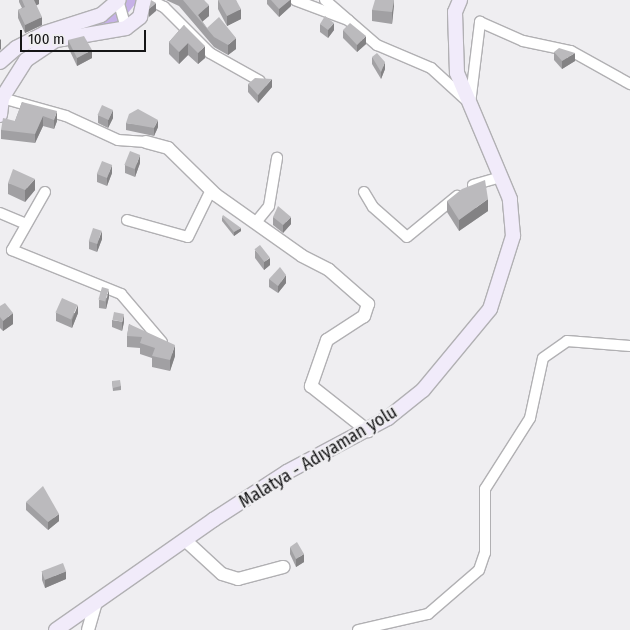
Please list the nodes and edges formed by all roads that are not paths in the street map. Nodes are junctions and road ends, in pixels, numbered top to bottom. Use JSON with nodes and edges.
{"nodes":[{"id":1,"x":119,"y":0,"type":"edge"},
{"id":2,"x":144,"y":0,"type":"edge"},
{"id":3,"x":150,"y":0,"type":"edge"},
{"id":4,"x":295,"y":0,"type":"edge"},
{"id":5,"x":324,"y":0,"type":"edge"},
{"id":6,"x":460,"y":0,"type":"edge"},
{"id":7,"x":352,"y":21,"type":"junction"},
{"id":8,"x":126,"y":28,"type":"junction"},
{"id":9,"x":0,"y":62,"type":"edge"},
{"id":10,"x":260,"y":81,"type":"edge"},
{"id":11,"x":630,"y":84,"type":"edge"},
{"id":12,"x":2,"y":98,"type":"junction"},
{"id":13,"x":470,"y":104,"type":"junction"},
{"id":14,"x":0,"y":115,"type":"edge"},
{"id":15,"x":146,"y":142,"type":"joint"},
{"id":16,"x":277,"y":158,"type":"dead end"},
{"id":17,"x":500,"y":177,"type":"junction"},
{"id":18,"x":211,"y":190,"type":"junction"},
{"id":19,"x":45,"y":192,"type":"dead end"},
{"id":20,"x":364,"y":192,"type":"dead end"},
{"id":21,"x":0,"y":213,"type":"edge"},
{"id":22,"x":127,"y":220,"type":"dead end"},
{"id":23,"x":257,"y":221,"type":"junction"},
{"id":24,"x":26,"y":224,"type":"junction"},
{"id":25,"x":162,"y":342,"type":"edge"},
{"id":26,"x":630,"y":346,"type":"edge"},
{"id":27,"x":368,"y":431,"type":"junction"},
{"id":28,"x":185,"y":540,"type":"junction"},
{"id":29,"x":283,"y":567,"type":"dead end"},
{"id":30,"x":95,"y":605,"type":"junction"},
{"id":31,"x":56,"y":630,"type":"edge"},
{"id":32,"x":88,"y":630,"type":"edge"},
{"id":33,"x":358,"y":630,"type":"edge"}],
"edges":[{"from":1,"to":8,"type":"street"},
{"from":1,"to":9,"type":"main road"},
{"from":2,"to":8,"type":"main road"},
{"from":3,"to":10,"type":"street"},
{"from":4,"to":7,"type":"street"},
{"from":5,"to":7,"type":"street"},
{"from":6,"to":13,"type":"main road","name":"Malatya - Adıyaman yolu"},
{"from":7,"to":13,"type":"street"},
{"from":8,"to":12,"type":"main road"},
{"from":11,"to":13,"type":"street"},
{"from":12,"to":14,"type":"main road"},
{"from":12,"to":15,"type":"street"},
{"from":13,"to":17,"type":"main road","name":"Malatya - Adıyaman yolu"},
{"from":15,"to":18,"type":"street"},
{"from":16,"to":23,"type":"street"},
{"from":17,"to":20,"type":"street"},
{"from":17,"to":27,"type":"main road","name":"Malatya - Adıyaman yolu"},
{"from":18,"to":22,"type":"street"},
{"from":18,"to":23,"type":"street"},
{"from":19,"to":24,"type":"street"},
{"from":21,"to":24,"type":"street"},
{"from":23,"to":27,"type":"street"},
{"from":24,"to":25,"type":"street"},
{"from":26,"to":33,"type":"street"},
{"from":27,"to":28,"type":"main road","name":"Malatya - Adıyaman yolu"},
{"from":28,"to":29,"type":"street"},
{"from":28,"to":30,"type":"main road","name":"Malatya - Adıyaman yolu"},
{"from":30,"to":31,"type":"main road","name":"Malatya - Adıyaman yolu"},
{"from":30,"to":32,"type":"street"}]}
